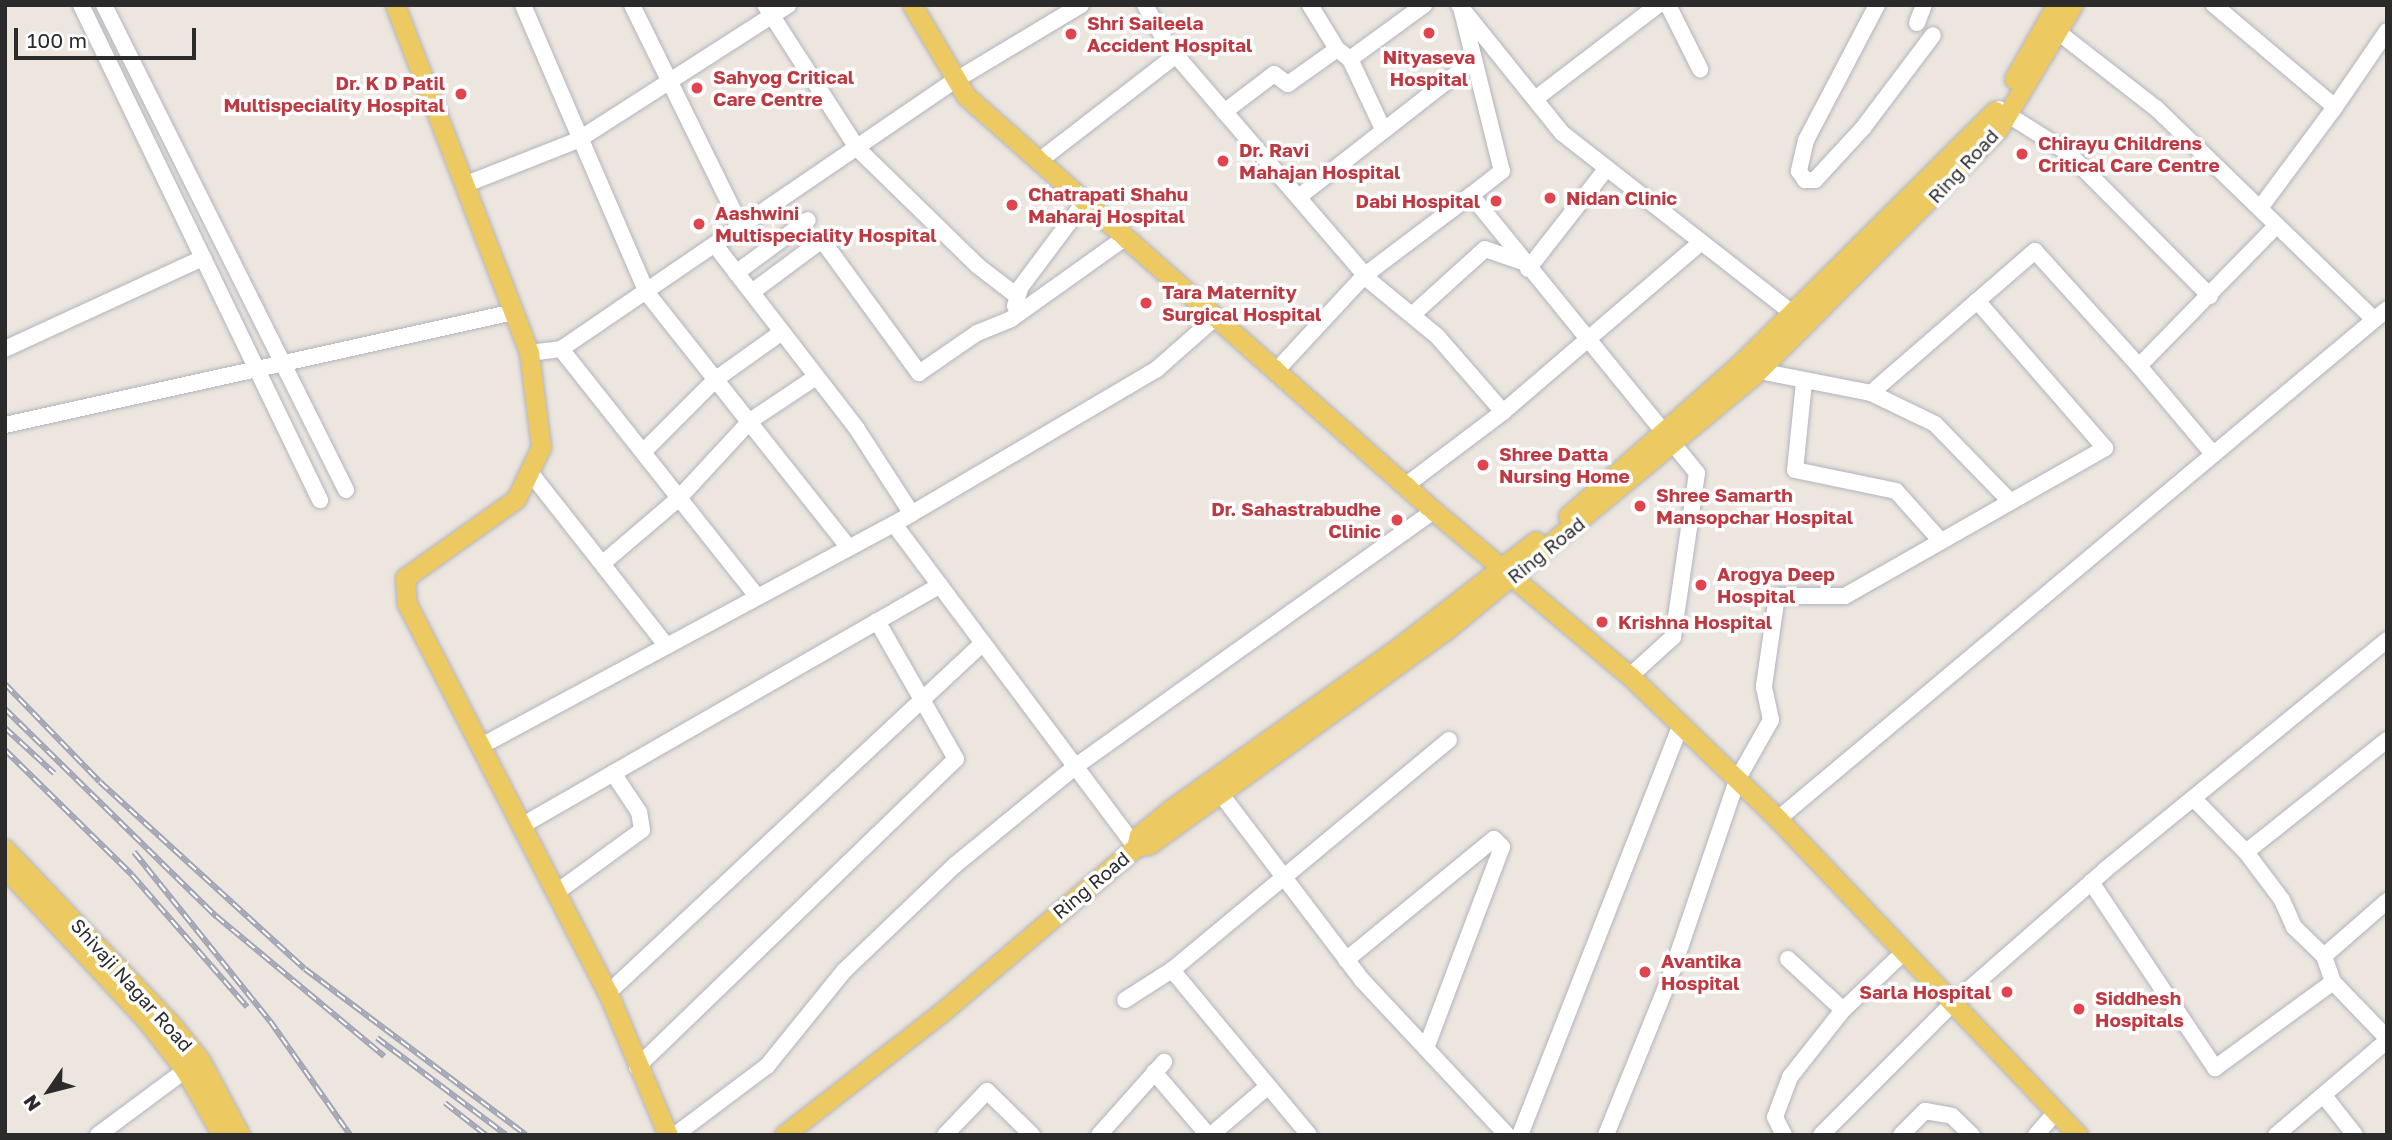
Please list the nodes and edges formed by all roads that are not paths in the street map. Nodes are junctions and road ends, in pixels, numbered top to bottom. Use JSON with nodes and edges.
{"nodes":[{"id":1,"x":80,"y":5,"type":"edge"},
{"id":2,"x":104,"y":5,"type":"edge"},
{"id":3,"x":395,"y":5,"type":"edge"},
{"id":4,"x":523,"y":5,"type":"edge"},
{"id":5,"x":632,"y":5,"type":"edge"},
{"id":6,"x":788,"y":5,"type":"edge"},
{"id":7,"x":912,"y":5,"type":"edge"},
{"id":8,"x":1081,"y":5,"type":"edge"},
{"id":9,"x":1145,"y":5,"type":"edge"},
{"id":10,"x":1310,"y":5,"type":"edge"},
{"id":11,"x":1424,"y":5,"type":"edge"},
{"id":12,"x":1658,"y":5,"type":"edge"},
{"id":13,"x":1668,"y":5,"type":"edge"},
{"id":14,"x":1877,"y":5,"type":"edge"},
{"id":15,"x":1923,"y":5,"type":"edge"},
{"id":16,"x":2056,"y":5,"type":"edge"},
{"id":17,"x":2073,"y":5,"type":"edge"},
{"id":18,"x":2214,"y":5,"type":"edge"},
{"id":19,"x":1461,"y":6,"type":"edge"},
{"id":20,"x":768,"y":11,"type":"edge"},
{"id":21,"x":1917,"y":23,"type":"dead end"},
{"id":22,"x":2052,"y":27,"type":"junction"},
{"id":23,"x":2387,"y":31,"type":"edge"},
{"id":24,"x":1933,"y":34,"type":"dead end"},
{"id":25,"x":1344,"y":54,"type":"junction"},
{"id":26,"x":1176,"y":55,"type":"junction"},
{"id":27,"x":1473,"y":61,"type":"junction"},
{"id":28,"x":1700,"y":69,"type":"dead end"},
{"id":29,"x":956,"y":80,"type":"junction"},
{"id":30,"x":669,"y":84,"type":"junction"},
{"id":31,"x":1535,"y":99,"type":"junction"},
{"id":32,"x":2335,"y":107,"type":"junction"},
{"id":33,"x":2003,"y":111,"type":"junction"},
{"id":34,"x":1224,"y":112,"type":"junction"},
{"id":35,"x":1383,"y":129,"type":"junction"},
{"id":36,"x":578,"y":140,"type":"junction"},
{"id":37,"x":857,"y":148,"type":"junction"},
{"id":38,"x":1039,"y":161,"type":"junction"},
{"id":39,"x":1607,"y":168,"type":"junction"},
{"id":40,"x":464,"y":185,"type":"junction"},
{"id":41,"x":1471,"y":195,"type":"junction"},
{"id":42,"x":1300,"y":196,"type":"junction"},
{"id":43,"x":1085,"y":201,"type":"junction"},
{"id":44,"x":2260,"y":208,"type":"junction"},
{"id":45,"x":808,"y":220,"type":"dead end"},
{"id":46,"x":2277,"y":225,"type":"junction"},
{"id":47,"x":741,"y":227,"type":"junction"},
{"id":48,"x":1126,"y":237,"type":"junction"},
{"id":49,"x":1701,"y":242,"type":"junction"},
{"id":50,"x":715,"y":245,"type":"junction"},
{"id":51,"x":203,"y":258,"type":"junction"},
{"id":52,"x":1525,"y":266,"type":"junction"},
{"id":53,"x":736,"y":273,"type":"junction"},
{"id":54,"x":1365,"y":275,"type":"junction"},
{"id":55,"x":752,"y":292,"type":"junction"},
{"id":56,"x":646,"y":293,"type":"junction"},
{"id":57,"x":1017,"y":296,"type":"junction"},
{"id":58,"x":2210,"y":296,"type":"junction"},
{"id":59,"x":1977,"y":301,"type":"junction"},
{"id":60,"x":514,"y":313,"type":"junction"},
{"id":61,"x":2381,"y":314,"type":"edge"},
{"id":62,"x":1412,"y":316,"type":"junction"},
{"id":63,"x":1216,"y":317,"type":"junction"},
{"id":64,"x":1798,"y":318,"type":"junction"},
{"id":65,"x":1011,"y":319,"type":"junction"},
{"id":66,"x":782,"y":332,"type":"junction"},
{"id":67,"x":1591,"y":341,"type":"junction"},
{"id":68,"x":5,"y":349,"type":"edge"},
{"id":69,"x":561,"y":349,"type":"junction"},
{"id":70,"x":529,"y":353,"type":"junction"},
{"id":71,"x":281,"y":362,"type":"junction"},
{"id":72,"x":2139,"y":366,"type":"junction"},
{"id":73,"x":258,"y":367,"type":"junction"},
{"id":74,"x":1748,"y":369,"type":"junction"},
{"id":75,"x":1276,"y":371,"type":"junction"},
{"id":76,"x":816,"y":376,"type":"junction"},
{"id":77,"x":716,"y":379,"type":"junction"},
{"id":78,"x":1804,"y":382,"type":"junction"},
{"id":79,"x":1871,"y":393,"type":"junction"},
{"id":80,"x":1503,"y":412,"type":"junction"},
{"id":81,"x":750,"y":421,"type":"junction"},
{"id":82,"x":5,"y":425,"type":"edge"},
{"id":83,"x":1671,"y":436,"type":"junction"},
{"id":84,"x":643,"y":452,"type":"junction"},
{"id":85,"x":2213,"y":454,"type":"junction"},
{"id":86,"x":529,"y":471,"type":"junction"},
{"id":87,"x":1406,"y":485,"type":"junction"},
{"id":88,"x":346,"y":490,"type":"dead end"},
{"id":89,"x":679,"y":498,"type":"junction"},
{"id":90,"x":320,"y":500,"type":"dead end"},
{"id":91,"x":2009,"y":500,"type":"junction"},
{"id":92,"x":1434,"y":511,"type":"junction"},
{"id":93,"x":912,"y":514,"type":"junction"},
{"id":94,"x":894,"y":524,"type":"junction"},
{"id":95,"x":1939,"y":539,"type":"junction"},
{"id":96,"x":849,"y":548,"type":"junction"},
{"id":97,"x":603,"y":563,"type":"junction"},
{"id":98,"x":1507,"y":573,"type":"junction"},
{"id":99,"x":940,"y":585,"type":"junction"},
{"id":100,"x":757,"y":596,"type":"junction"},
{"id":101,"x":877,"y":621,"type":"junction"},
{"id":102,"x":2386,"y":641,"type":"edge"},
{"id":103,"x":984,"y":643,"type":"junction"},
{"id":104,"x":665,"y":644,"type":"junction"},
{"id":105,"x":1630,"y":676,"type":"junction"},
{"id":106,"x":923,"y":699,"type":"junction"},
{"id":107,"x":1681,"y":725,"type":"junction"},
{"id":108,"x":1449,"y":740,"type":"dead end"},
{"id":109,"x":2387,"y":740,"type":"edge"},
{"id":110,"x":482,"y":745,"type":"junction"},
{"id":111,"x":1076,"y":766,"type":"junction"},
{"id":112,"x":613,"y":773,"type":"junction"},
{"id":113,"x":1737,"y":780,"type":"junction"},
{"id":114,"x":1216,"y":787,"type":"junction"},
{"id":115,"x":2194,"y":799,"type":"junction"},
{"id":116,"x":1778,"y":819,"type":"junction"},
{"id":117,"x":523,"y":825,"type":"junction"},
{"id":118,"x":1136,"y":847,"type":"junction"},
{"id":119,"x":5,"y":849,"type":"edge"},
{"id":120,"x":2246,"y":852,"type":"junction"},
{"id":121,"x":5,"y":868,"type":"edge"},
{"id":122,"x":1284,"y":877,"type":"junction"},
{"id":123,"x":2091,"y":882,"type":"junction"},
{"id":124,"x":557,"y":892,"type":"junction"},
{"id":125,"x":2387,"y":901,"type":"edge"},
{"id":126,"x":1903,"y":953,"type":"junction"},
{"id":127,"x":2323,"y":956,"type":"junction"},
{"id":128,"x":1788,"y":959,"type":"dead end"},
{"id":129,"x":1346,"y":960,"type":"junction"},
{"id":130,"x":1172,"y":970,"type":"junction"},
{"id":131,"x":2333,"y":982,"type":"junction"},
{"id":132,"x":608,"y":993,"type":"junction"},
{"id":133,"x":1125,"y":1000,"type":"dead end"},
{"id":134,"x":1951,"y":1005,"type":"junction"},
{"id":135,"x":1843,"y":1010,"type":"junction"},
{"id":136,"x":2387,"y":1039,"type":"edge"},
{"id":137,"x":1426,"y":1048,"type":"junction"},
{"id":138,"x":192,"y":1065,"type":"junction"},
{"id":139,"x":637,"y":1067,"type":"junction"},
{"id":140,"x":1267,"y":1087,"type":"junction"},
{"id":141,"x":2325,"y":1097,"type":"junction"},
{"id":142,"x":2056,"y":1112,"type":"junction"},
{"id":143,"x":99,"y":1135,"type":"edge"},
{"id":144,"x":222,"y":1135,"type":"edge"},
{"id":145,"x":240,"y":1135,"type":"edge"},
{"id":146,"x":668,"y":1135,"type":"edge"},
{"id":147,"x":675,"y":1135,"type":"edge"},
{"id":148,"x":784,"y":1135,"type":"edge"},
{"id":149,"x":945,"y":1135,"type":"edge"},
{"id":150,"x":1032,"y":1135,"type":"edge"},
{"id":151,"x":1099,"y":1135,"type":"edge"},
{"id":152,"x":1210,"y":1135,"type":"edge"},
{"id":153,"x":1309,"y":1135,"type":"edge"},
{"id":154,"x":1507,"y":1135,"type":"edge"},
{"id":155,"x":1520,"y":1135,"type":"edge"},
{"id":156,"x":1606,"y":1135,"type":"edge"},
{"id":157,"x":1784,"y":1135,"type":"edge"},
{"id":158,"x":1821,"y":1135,"type":"edge"},
{"id":159,"x":1901,"y":1135,"type":"edge"},
{"id":160,"x":1972,"y":1135,"type":"edge"},
{"id":161,"x":2036,"y":1135,"type":"edge"},
{"id":162,"x":2078,"y":1135,"type":"edge"},
{"id":163,"x":2276,"y":1135,"type":"edge"},
{"id":164,"x":2356,"y":1135,"type":"edge"}],
"edges":[{"from":1,"to":51,"type":"street"},
{"from":2,"to":71,"type":"street"},
{"from":3,"to":40,"type":"main road"},
{"from":4,"to":36,"type":"street"},
{"from":5,"to":30,"type":"street"},
{"from":6,"to":20,"type":"street"},
{"from":7,"to":29,"type":"main road"},
{"from":8,"to":29,"type":"street"},
{"from":9,"to":26,"type":"street"},
{"from":10,"to":25,"type":"street"},
{"from":11,"to":25,"type":"street"},
{"from":12,"to":31,"type":"street"},
{"from":13,"to":28,"type":"street"},
{"from":14,"to":24,"type":"street"},
{"from":15,"to":21,"type":"street"},
{"from":16,"to":22,"type":"main road"},
{"from":17,"to":22,"type":"main road","name":"Ring Road"},
{"from":18,"to":32,"type":"street"},
{"from":19,"to":27,"type":"street"},
{"from":19,"to":31,"type":"street"},
{"from":20,"to":30,"type":"street"},
{"from":20,"to":37,"type":"street"},
{"from":22,"to":33,"type":"main road","name":"Ring Road"},
{"from":22,"to":44,"type":"street"},
{"from":23,"to":32,"type":"street"},
{"from":25,"to":34,"type":"street"},
{"from":25,"to":35,"type":"street"},
{"from":26,"to":34,"type":"street"},
{"from":26,"to":38,"type":"street"},
{"from":27,"to":35,"type":"street"},
{"from":27,"to":41,"type":"street"},
{"from":29,"to":37,"type":"street"},
{"from":29,"to":38,"type":"main road"},
{"from":30,"to":36,"type":"street"},
{"from":30,"to":47,"type":"street"},
{"from":31,"to":39,"type":"street"},
{"from":32,"to":44,"type":"street"},
{"from":33,"to":58,"type":"street"},
{"from":33,"to":64,"type":"main road","name":"Ring Road"},
{"from":34,"to":42,"type":"street"},
{"from":35,"to":42,"type":"street"},
{"from":36,"to":40,"type":"street"},
{"from":36,"to":56,"type":"street"},
{"from":37,"to":47,"type":"street"},
{"from":37,"to":57,"type":"street"},
{"from":38,"to":43,"type":"main road"},
{"from":39,"to":49,"type":"street"},
{"from":39,"to":52,"type":"street"},
{"from":40,"to":60,"type":"main road"},
{"from":41,"to":52,"type":"street"},
{"from":41,"to":54,"type":"street"},
{"from":42,"to":54,"type":"street"},
{"from":43,"to":48,"type":"main road"},
{"from":43,"to":57,"type":"street"},
{"from":44,"to":46,"type":"street"},
{"from":45,"to":53,"type":"street"},
{"from":46,"to":58,"type":"street"},
{"from":46,"to":61,"type":"street"},
{"from":47,"to":50,"type":"street"},
{"from":48,"to":63,"type":"main road"},
{"from":48,"to":65,"type":"street"},
{"from":49,"to":64,"type":"street"},
{"from":49,"to":67,"type":"street"},
{"from":50,"to":53,"type":"street"},
{"from":50,"to":56,"type":"street"},
{"from":51,"to":68,"type":"street"},
{"from":51,"to":73,"type":"street"},
{"from":52,"to":62,"type":"street"},
{"from":52,"to":67,"type":"street"},
{"from":53,"to":55,"type":"street"},
{"from":54,"to":62,"type":"street"},
{"from":54,"to":75,"type":"street"},
{"from":55,"to":65,"type":"street"},
{"from":55,"to":66,"type":"street"},
{"from":56,"to":69,"type":"street"},
{"from":56,"to":77,"type":"street"},
{"from":57,"to":65,"type":"street"},
{"from":58,"to":72,"type":"street"},
{"from":59,"to":72,"type":"street"},
{"from":59,"to":79,"type":"street"},
{"from":59,"to":91,"type":"street"},
{"from":60,"to":70,"type":"main road"},
{"from":60,"to":71,"type":"street"},
{"from":61,"to":85,"type":"street"},
{"from":62,"to":80,"type":"street"},
{"from":63,"to":75,"type":"main road"},
{"from":63,"to":93,"type":"street"},
{"from":64,"to":74,"type":"main road","name":"Ring Road"},
{"from":66,"to":76,"type":"street"},
{"from":66,"to":77,"type":"street"},
{"from":67,"to":80,"type":"street"},
{"from":67,"to":83,"type":"street"},
{"from":69,"to":70,"type":"street"},
{"from":69,"to":84,"type":"street"},
{"from":70,"to":86,"type":"main road"},
{"from":71,"to":73,"type":"street"},
{"from":71,"to":88,"type":"street"},
{"from":72,"to":85,"type":"street"},
{"from":73,"to":82,"type":"street"},
{"from":73,"to":90,"type":"street"},
{"from":74,"to":78,"type":"street"},
{"from":74,"to":83,"type":"main road","name":"Ring Road"},
{"from":75,"to":87,"type":"main road"},
{"from":76,"to":81,"type":"street"},
{"from":76,"to":93,"type":"street"},
{"from":77,"to":81,"type":"street"},
{"from":77,"to":84,"type":"street"},
{"from":78,"to":79,"type":"street"},
{"from":78,"to":95,"type":"street"},
{"from":79,"to":91,"type":"street"},
{"from":80,"to":87,"type":"street"},
{"from":81,"to":89,"type":"street"},
{"from":81,"to":96,"type":"street"},
{"from":83,"to":98,"type":"main road","name":"Ring Road"},
{"from":83,"to":105,"type":"street"},
{"from":84,"to":89,"type":"street"},
{"from":85,"to":116,"type":"street"},
{"from":86,"to":97,"type":"street"},
{"from":86,"to":110,"type":"main road"},
{"from":87,"to":92,"type":"main road"},
{"from":89,"to":97,"type":"street"},
{"from":89,"to":100,"type":"street"},
{"from":91,"to":95,"type":"street"},
{"from":92,"to":98,"type":"main road"},
{"from":92,"to":111,"type":"street"},
{"from":93,"to":94,"type":"street"},
{"from":94,"to":96,"type":"street"},
{"from":94,"to":99,"type":"street"},
{"from":95,"to":113,"type":"street"},
{"from":96,"to":100,"type":"street"},
{"from":97,"to":104,"type":"street"},
{"from":98,"to":105,"type":"main road"},
{"from":98,"to":114,"type":"main road","name":"Ring Road"},
{"from":99,"to":101,"type":"street"},
{"from":99,"to":103,"type":"street"},
{"from":100,"to":104,"type":"street"},
{"from":101,"to":106,"type":"street"},
{"from":101,"to":112,"type":"street"},
{"from":102,"to":115,"type":"street"},
{"from":103,"to":106,"type":"street"},
{"from":103,"to":111,"type":"street"},
{"from":104,"to":110,"type":"street"},
{"from":105,"to":107,"type":"main road"},
{"from":106,"to":132,"type":"street"},
{"from":106,"to":139,"type":"street"},
{"from":107,"to":113,"type":"main road"},
{"from":107,"to":155,"type":"street"},
{"from":108,"to":122,"type":"street"},
{"from":109,"to":120,"type":"street"},
{"from":110,"to":117,"type":"main road"},
{"from":111,"to":118,"type":"street"},
{"from":111,"to":147,"type":"street"},
{"from":112,"to":117,"type":"street"},
{"from":112,"to":124,"type":"street"},
{"from":113,"to":116,"type":"main road"},
{"from":113,"to":156,"type":"street"},
{"from":114,"to":118,"type":"main road","name":"Ring Road"},
{"from":114,"to":122,"type":"street"},
{"from":115,"to":120,"type":"street"},
{"from":115,"to":123,"type":"street"},
{"from":116,"to":126,"type":"main road"},
{"from":117,"to":124,"type":"main road"},
{"from":118,"to":148,"type":"main road","name":"Ring Road"},
{"from":119,"to":138,"type":"main road","name":"Shivaji Nagar Road"},
{"from":120,"to":127,"type":"street"},
{"from":121,"to":138,"type":"main road","name":"Shivaji Nagar Road"},
{"from":122,"to":129,"type":"street"},
{"from":122,"to":130,"type":"street"},
{"from":123,"to":131,"type":"street"},
{"from":123,"to":134,"type":"street"},
{"from":124,"to":132,"type":"main road"},
{"from":125,"to":127,"type":"street"},
{"from":126,"to":134,"type":"main road"},
{"from":126,"to":135,"type":"street"},
{"from":127,"to":131,"type":"street"},
{"from":128,"to":135,"type":"street"},
{"from":129,"to":137,"type":"street"},
{"from":129,"to":137,"type":"street"},
{"from":130,"to":133,"type":"street"},
{"from":130,"to":140,"type":"street"},
{"from":131,"to":136,"type":"street"},
{"from":132,"to":139,"type":"main road"},
{"from":134,"to":142,"type":"main road"},
{"from":134,"to":158,"type":"street"},
{"from":135,"to":157,"type":"street"},
{"from":136,"to":141,"type":"street"},
{"from":137,"to":154,"type":"street"},
{"from":138,"to":143,"type":"street"},
{"from":138,"to":144,"type":"main road","name":"Shivaji Nagar Road"},
{"from":138,"to":145,"type":"main road","name":"Shivaji Nagar Road"},
{"from":139,"to":146,"type":"main road"},
{"from":140,"to":152,"type":"street"},
{"from":140,"to":153,"type":"street"},
{"from":141,"to":163,"type":"street"},
{"from":141,"to":164,"type":"street"},
{"from":142,"to":161,"type":"street"},
{"from":142,"to":162,"type":"main road"},
{"from":149,"to":150,"type":"street"},
{"from":151,"to":152,"type":"street"},
{"from":159,"to":160,"type":"street"}]}
